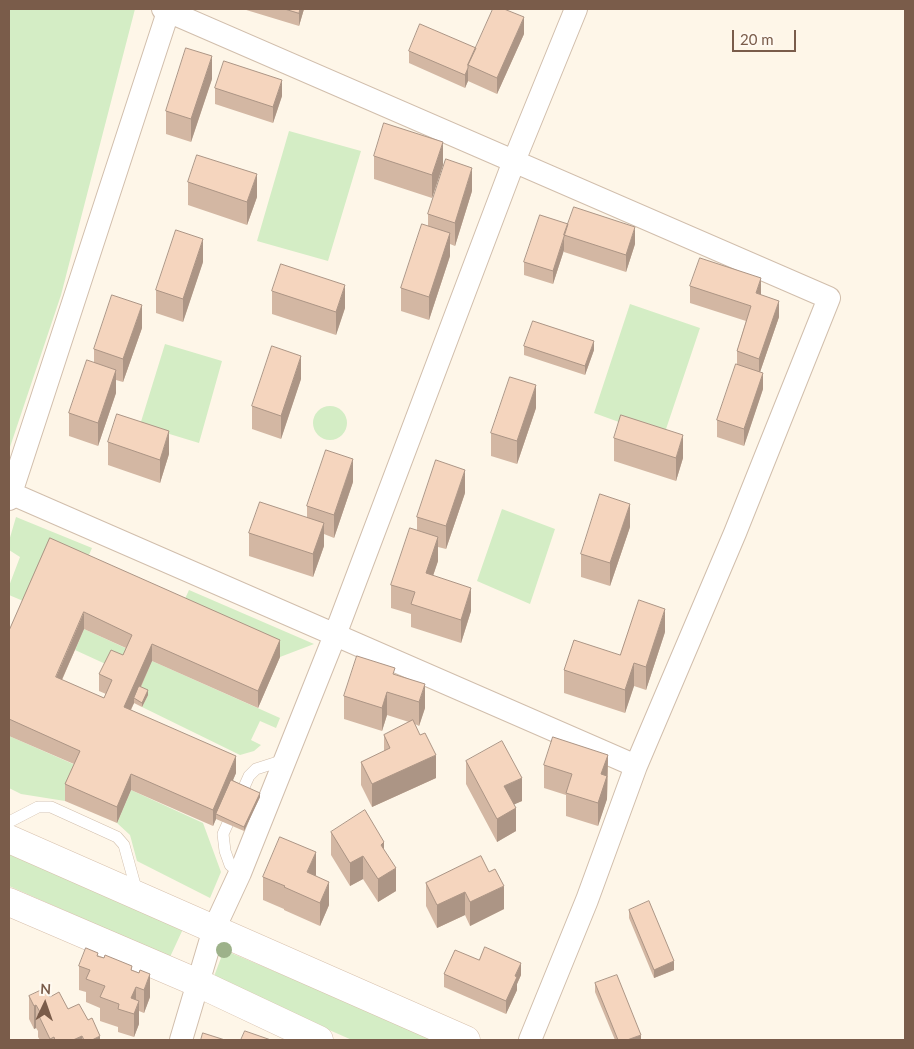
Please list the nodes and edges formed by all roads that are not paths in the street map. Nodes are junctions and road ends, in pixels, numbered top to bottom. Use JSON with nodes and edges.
{"nodes":[{"id":1,"x":576,"y":9,"type":"edge"},
{"id":2,"x":167,"y":10,"type":"edge"},
{"id":3,"x":514,"y":161,"type":"junction"},
{"id":4,"x":10,"y":496,"type":"edge"},
{"id":5,"x":335,"y":635,"type":"junction"},
{"id":6,"x":284,"y":760,"type":"junction"},
{"id":7,"x":636,"y":766,"type":"junction"},
{"id":8,"x":9,"y":822,"type":"edge"},
{"id":9,"x":9,"y":839,"type":"edge"},
{"id":10,"x":240,"y":873,"type":"junction"},
{"id":11,"x":138,"y":896,"type":"junction"},
{"id":12,"x":9,"y":902,"type":"edge"},
{"id":13,"x":214,"y":929,"type":"junction"},
{"id":14,"x":198,"y":983,"type":"junction"},
{"id":15,"x":181,"y":1040,"type":"edge"},
{"id":16,"x":319,"y":1040,"type":"edge"},
{"id":17,"x":466,"y":1040,"type":"edge"},
{"id":18,"x":530,"y":1040,"type":"edge"}],
"edges":[{"from":1,"to":3,"type":"street"},
{"from":2,"to":3,"type":"street"},
{"from":2,"to":4,"type":"street"},
{"from":3,"to":5,"type":"street"},
{"from":3,"to":7,"type":"street"},
{"from":4,"to":5,"type":"street"},
{"from":5,"to":6,"type":"street"},
{"from":5,"to":7,"type":"street"},
{"from":6,"to":10,"type":"street"},
{"from":6,"to":10,"type":"lane"},
{"from":7,"to":18,"type":"street"},
{"from":8,"to":11,"type":"lane"},
{"from":9,"to":11,"type":"street"},
{"from":10,"to":13,"type":"street"},
{"from":11,"to":13,"type":"street"},
{"from":12,"to":14,"type":"street"},
{"from":13,"to":14,"type":"street"},
{"from":13,"to":17,"type":"street"},
{"from":14,"to":15,"type":"street"},
{"from":14,"to":16,"type":"street"}]}
